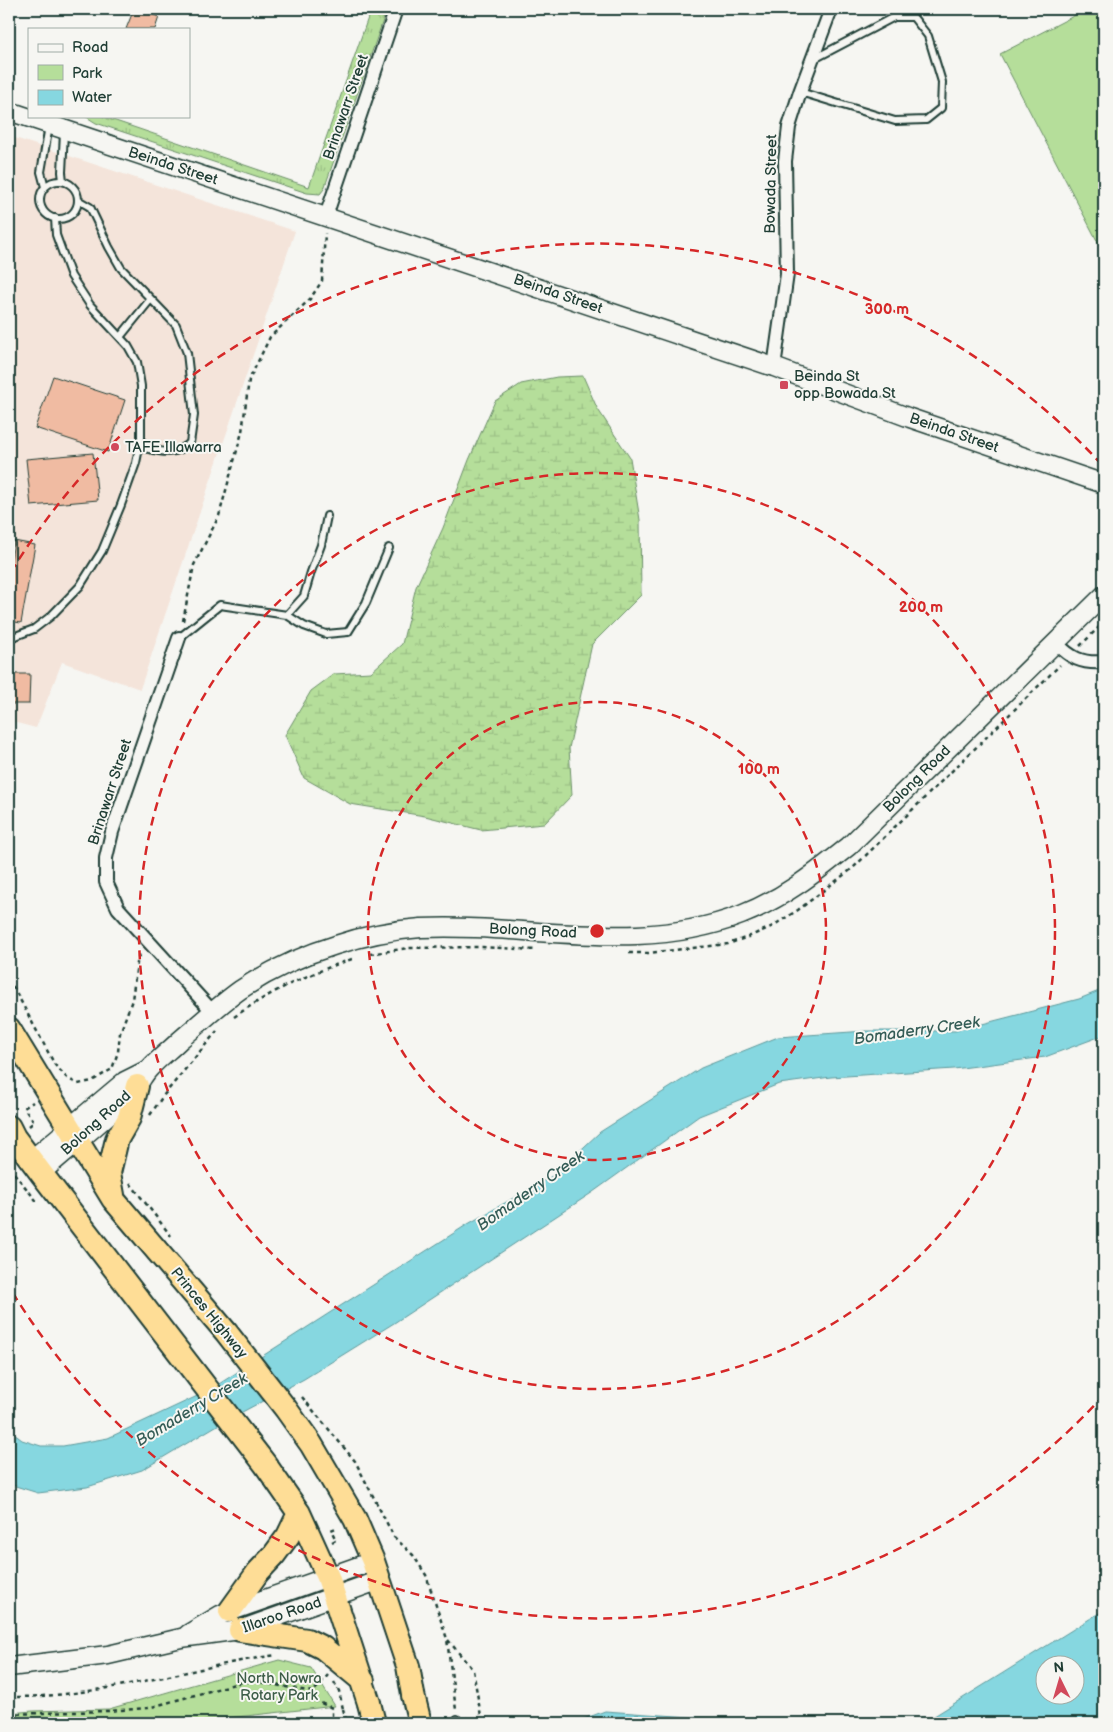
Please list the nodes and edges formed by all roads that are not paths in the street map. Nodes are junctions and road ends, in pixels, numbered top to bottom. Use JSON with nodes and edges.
{"nodes":[{"id":1,"x":396,"y":9,"type":"edge"},
{"id":2,"x":831,"y":9,"type":"edge"},
{"id":3,"x":813,"y":60,"type":"junction"},
{"id":4,"x":800,"y":92,"type":"junction"},
{"id":5,"x":9,"y":111,"type":"edge"},
{"id":6,"x":28,"y":118,"type":"edge"},
{"id":7,"x":29,"y":118,"type":"edge"},
{"id":8,"x":57,"y":128,"type":"junction"},
{"id":9,"x":63,"y":181,"type":"junction"},
{"id":10,"x":45,"y":187,"type":"junction"},
{"id":11,"x":78,"y":200,"type":"junction"},
{"id":12,"x":326,"y":216,"type":"junction"},
{"id":13,"x":55,"y":218,"type":"junction"},
{"id":14,"x":150,"y":300,"type":"junction"},
{"id":15,"x":120,"y":337,"type":"junction"},
{"id":16,"x":774,"y":367,"type":"junction"},
{"id":17,"x":140,"y":447,"type":"junction"},
{"id":18,"x":1104,"y":484,"type":"edge"},
{"id":19,"x":327,"y":516,"type":"dead end"},
{"id":20,"x":389,"y":548,"type":"dead end"},
{"id":21,"x":1104,"y":595,"type":"edge"},
{"id":22,"x":287,"y":615,"type":"junction"},
{"id":23,"x":13,"y":637,"type":"dead end"},
{"id":24,"x":179,"y":638,"type":"joint"},
{"id":25,"x":1055,"y":642,"type":"junction"},
{"id":26,"x":1104,"y":662,"type":"edge"},
{"id":27,"x":212,"y":1012,"type":"junction"},
{"id":28,"x":9,"y":1029,"type":"edge"},
{"id":29,"x":142,"y":1078,"type":"junction"},
{"id":30,"x":9,"y":1127,"type":"edge"},
{"id":31,"x":74,"y":1134,"type":"junction"},
{"id":32,"x":36,"y":1166,"type":"junction"},
{"id":33,"x":113,"y":1198,"type":"junction"},
{"id":34,"x":299,"y":1513,"type":"junction"},
{"id":35,"x":376,"y":1571,"type":"junction"},
{"id":36,"x":331,"y":1587,"type":"junction"},
{"id":37,"x":235,"y":1620,"type":"junction"},
{"id":38,"x":9,"y":1667,"type":"edge"},
{"id":39,"x":363,"y":1681,"type":"junction"},
{"id":40,"x":372,"y":1713,"type":"edge"},
{"id":41,"x":420,"y":1723,"type":"edge"}],
"edges":[{"from":1,"to":12,"type":"street","name":"Brinawarr Street"},
{"from":2,"to":3,"type":"street","name":"Bowada Street"},
{"from":3,"to":4,"type":"street","name":"Bowada Street"},
{"from":3,"to":4,"type":"lane"},
{"from":4,"to":16,"type":"street","name":"Bowada Street"},
{"from":5,"to":6,"type":"main road","name":"Beinda Street"},
{"from":7,"to":8,"type":"main road","name":"Beinda Street"},
{"from":8,"to":9,"type":"lane"},
{"from":8,"to":10,"type":"lane"},
{"from":8,"to":12,"type":"main road","name":"Beinda Street"},
{"from":9,"to":10,"type":"lane"},
{"from":9,"to":11,"type":"lane"},
{"from":10,"to":13,"type":"lane"},
{"from":11,"to":13,"type":"lane"},
{"from":11,"to":14,"type":"lane"},
{"from":12,"to":16,"type":"main road","name":"Beinda Street"},
{"from":13,"to":15,"type":"lane"},
{"from":14,"to":15,"type":"lane"},
{"from":14,"to":17,"type":"lane"},
{"from":15,"to":17,"type":"lane"},
{"from":16,"to":18,"type":"main road","name":"Beinda Street"},
{"from":17,"to":23,"type":"lane"},
{"from":19,"to":22,"type":"lane"},
{"from":20,"to":22,"type":"lane"},
{"from":21,"to":25,"type":"main road","name":"Bolong Road"},
{"from":22,"to":24,"type":"lane"},
{"from":24,"to":27,"type":"street","name":"Brinawarr Street"},
{"from":25,"to":26,"type":"street"},
{"from":25,"to":27,"type":"main road","name":"Bolong Road"},
{"from":27,"to":29,"type":"main road","name":"Bolong Road"},
{"from":28,"to":31,"type":"highway","name":"Princes Highway"},
{"from":29,"to":31,"type":"main road","name":"Bolong Road"},
{"from":29,"to":33,"type":"highway"},
{"from":30,"to":32,"type":"highway"},
{"from":31,"to":32,"type":"main road","name":"Bolong Road"},
{"from":31,"to":33,"type":"highway","name":"Princes Highway"},
{"from":32,"to":34,"type":"highway"},
{"from":33,"to":35,"type":"highway","name":"Princes Highway"},
{"from":34,"to":36,"type":"highway"},
{"from":34,"to":37,"type":"highway"},
{"from":35,"to":36,"type":"main road","name":"Illaroo Road"},
{"from":35,"to":41,"type":"highway","name":"Princes Highway","bridge":true},
{"from":36,"to":37,"type":"main road","name":"Illaroo Road"},
{"from":36,"to":39,"type":"highway"},
{"from":37,"to":38,"type":"main road","name":"Illaroo Road"},
{"from":37,"to":39,"type":"highway"},
{"from":39,"to":40,"type":"highway"}]}
